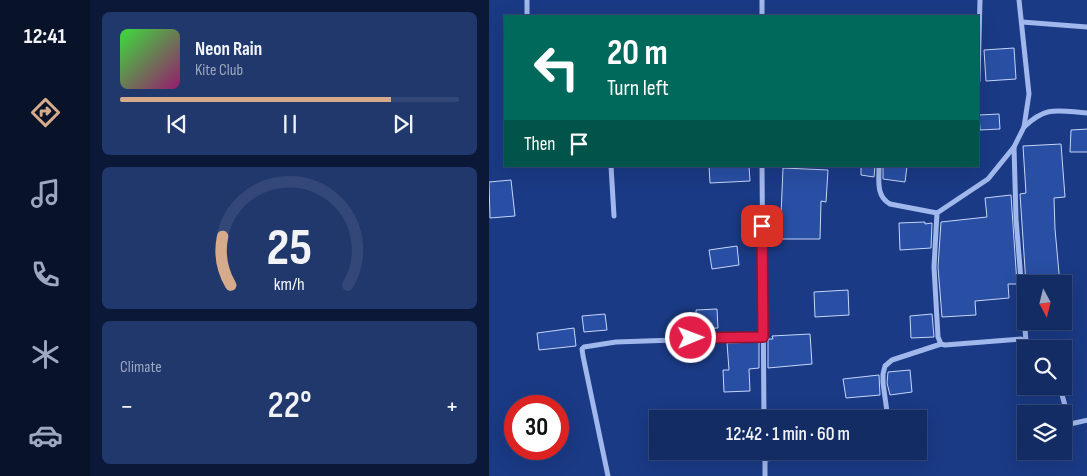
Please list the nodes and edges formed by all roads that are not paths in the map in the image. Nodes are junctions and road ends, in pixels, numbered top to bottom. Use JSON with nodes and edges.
{"nodes":[{"id":1,"x":527,"y":0,"type":"edge"},
{"id":2,"x":762,"y":0,"type":"edge"},
{"id":3,"x":980,"y":0,"type":"edge"},
{"id":4,"x":1019,"y":0,"type":"edge"},
{"id":5,"x":527,"y":15,"type":"edge"},
{"id":6,"x":762,"y":15,"type":"edge"},
{"id":7,"x":1022,"y":22,"type":"junction"},
{"id":8,"x":1087,"y":27,"type":"edge"},
{"id":9,"x":979,"y":40,"type":"edge"},
{"id":10,"x":1087,"y":113,"type":"edge"},
{"id":11,"x":1024,"y":127,"type":"junction"},
{"id":12,"x":1014,"y":147,"type":"junction"},
{"id":13,"x":611,"y":167,"type":"edge"},
{"id":14,"x":762,"y":167,"type":"edge"},
{"id":15,"x":879,"y":167,"type":"edge"},
{"id":16,"x":937,"y":213,"type":"junction"},
{"id":17,"x":614,"y":216,"type":"dead end"},
{"id":18,"x":763,"y":337,"type":"junction"},
{"id":19,"x":1024,"y":340,"type":"edge"},
{"id":20,"x":1026,"y":340,"type":"edge"},
{"id":21,"x":941,"y":344,"type":"junction"},
{"id":22,"x":1062,"y":395,"type":"edge"},
{"id":23,"x":764,"y":410,"type":"edge"},
{"id":24,"x":887,"y":410,"type":"edge"},
{"id":25,"x":1087,"y":420,"type":"edge"},
{"id":26,"x":765,"y":460,"type":"edge"},
{"id":27,"x":608,"y":476,"type":"edge"},
{"id":28,"x":765,"y":476,"type":"edge"}],
"edges":[{"from":1,"to":5,"type":"street"},
{"from":2,"to":6,"type":"street"},
{"from":3,"to":9,"type":"street"},
{"from":4,"to":7,"type":"street"},
{"from":7,"to":8,"type":"street"},
{"from":7,"to":11,"type":"street"},
{"from":10,"to":11,"type":"street"},
{"from":11,"to":12,"type":"street"},
{"from":12,"to":16,"type":"street"},
{"from":12,"to":20,"type":"street"},
{"from":13,"to":17,"type":"street"},
{"from":14,"to":18,"type":"street"},
{"from":15,"to":16,"type":"street"},
{"from":16,"to":21,"type":"street"},
{"from":18,"to":23,"type":"street"},
{"from":18,"to":27,"type":"street"},
{"from":19,"to":21,"type":"street"},
{"from":21,"to":24,"type":"street"},
{"from":22,"to":25,"type":"street"},
{"from":26,"to":28,"type":"street"}]}
